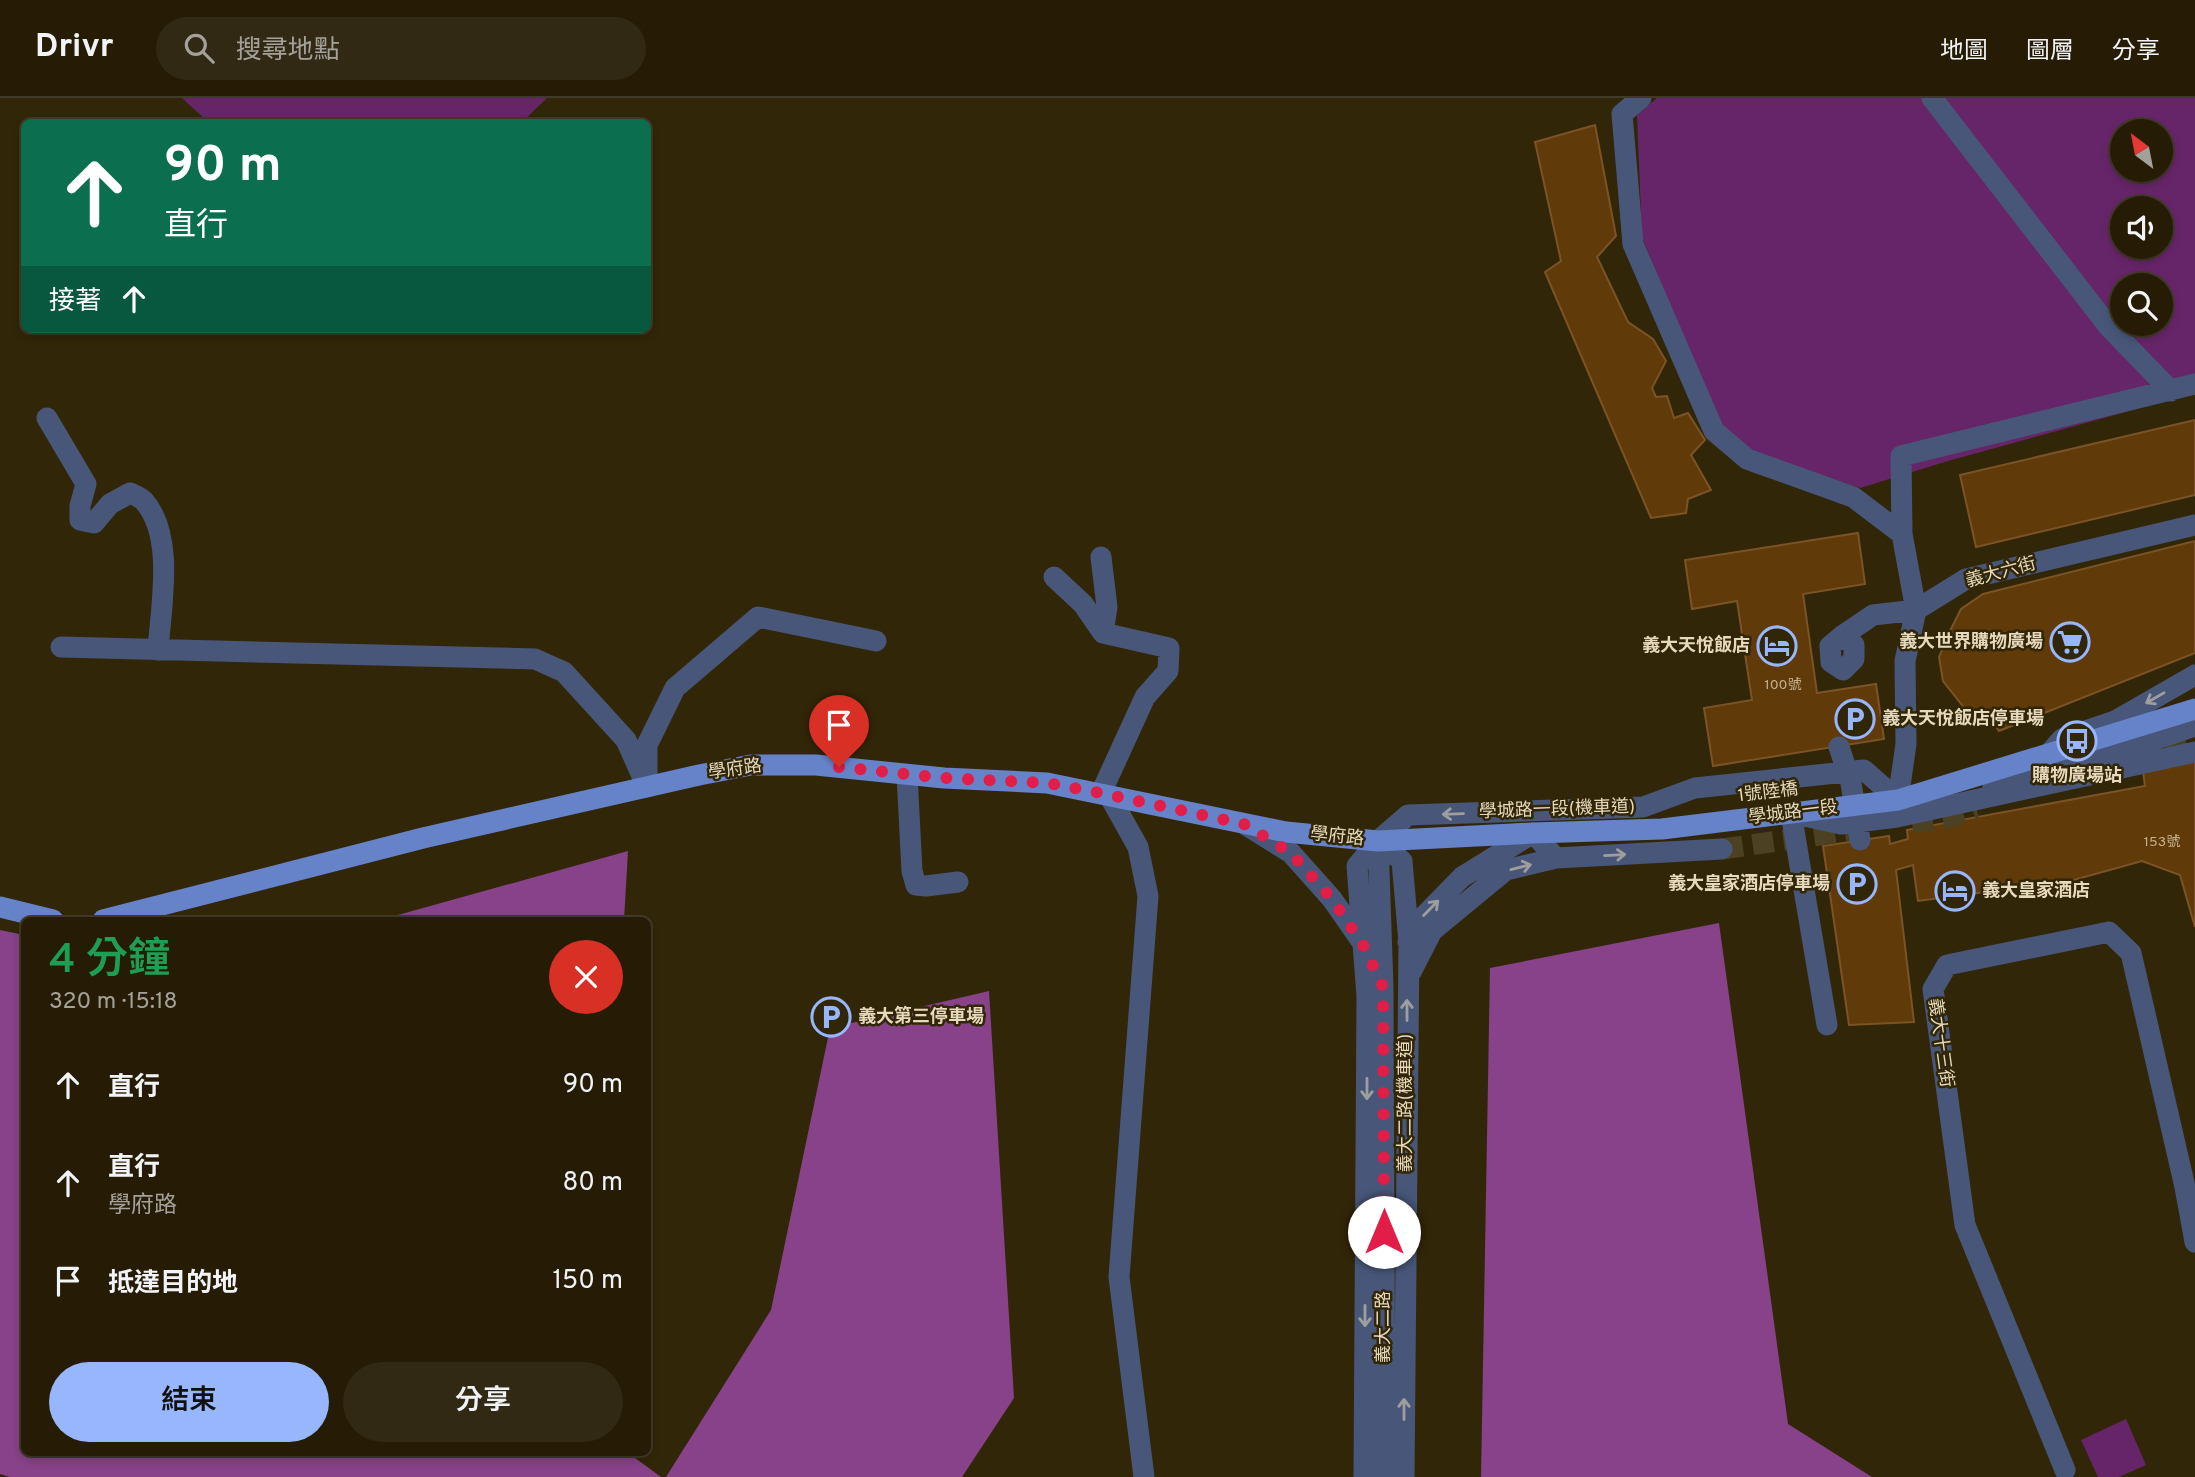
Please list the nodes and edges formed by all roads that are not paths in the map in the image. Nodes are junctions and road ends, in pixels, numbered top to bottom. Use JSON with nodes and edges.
{"nodes":[{"id":1,"x":1641,"y":98,"type":"edge"},
{"id":2,"x":1932,"y":98,"type":"edge"},
{"id":3,"x":2195,"y":384,"type":"edge"},
{"id":4,"x":2171,"y":391,"type":"junction"},
{"id":5,"x":47,"y":418,"type":"dead end"},
{"id":6,"x":2195,"y":526,"type":"edge"},
{"id":7,"x":1902,"y":534,"type":"junction"},
{"id":8,"x":1101,"y":557,"type":"dead end"},
{"id":9,"x":1054,"y":577,"type":"dead end"},
{"id":10,"x":1916,"y":610,"type":"junction"},
{"id":11,"x":1102,"y":633,"type":"junction"},
{"id":12,"x":1842,"y":636,"type":"dead end"},
{"id":13,"x":876,"y":641,"type":"dead end"},
{"id":14,"x":61,"y":647,"type":"dead end"},
{"id":15,"x":158,"y":650,"type":"junction"},
{"id":16,"x":2195,"y":675,"type":"edge"},
{"id":17,"x":2195,"y":709,"type":"edge"},
{"id":18,"x":2195,"y":726,"type":"edge"},
{"id":19,"x":2109,"y":734,"type":"junction"},
{"id":20,"x":1839,"y":747,"type":"dead end"},
{"id":21,"x":2195,"y":752,"type":"edge"},
{"id":22,"x":907,"y":775,"type":"junction"},
{"id":23,"x":1851,"y":783,"type":"junction"},
{"id":24,"x":647,"y":787,"type":"junction"},
{"id":25,"x":1105,"y":795,"type":"junction"},
{"id":26,"x":1898,"y":808,"type":"junction"},
{"id":27,"x":1791,"y":813,"type":"junction"},
{"id":28,"x":1244,"y":824,"type":"junction"},
{"id":29,"x":1611,"y":831,"type":"junction"},
{"id":30,"x":1533,"y":833,"type":"junction"},
{"id":31,"x":1860,"y":840,"type":"dead end"},
{"id":32,"x":1378,"y":841,"type":"junction"},
{"id":33,"x":1723,"y":849,"type":"tunnel mouth"},
{"id":34,"x":1556,"y":858,"type":"junction"},
{"id":35,"x":958,"y":883,"type":"dead end"},
{"id":36,"x":0,"y":907,"type":"edge"},
{"id":37,"x":41,"y":917,"type":"edge"},
{"id":38,"x":115,"y":917,"type":"edge"},
{"id":39,"x":1409,"y":942,"type":"junction"},
{"id":40,"x":1363,"y":945,"type":"junction"},
{"id":41,"x":1407,"y":980,"type":"junction"},
{"id":42,"x":1383,"y":987,"type":"junction"},
{"id":43,"x":1827,"y":1025,"type":"dead end"},
{"id":44,"x":2190,"y":1185,"type":"edge"},
{"id":45,"x":2195,"y":1242,"type":"edge"},
{"id":46,"x":2065,"y":1470,"type":"dead end"},
{"id":47,"x":1144,"y":1477,"type":"edge"},
{"id":48,"x":1364,"y":1477,"type":"edge"},
{"id":49,"x":1385,"y":1477,"type":"edge"},
{"id":50,"x":1404,"y":1477,"type":"edge"}],
"edges":[{"from":1,"to":7,"type":"street"},
{"from":2,"to":4,"type":"street"},
{"from":3,"to":4,"type":"street"},
{"from":4,"to":7,"type":"street"},
{"from":5,"to":15,"type":"street"},
{"from":6,"to":10,"type":"street","name":"義大六街"},
{"from":7,"to":10,"type":"street"},
{"from":8,"to":11,"type":"street"},
{"from":9,"to":11,"type":"street"},
{"from":10,"to":12,"type":"street"},
{"from":10,"to":26,"type":"street"},
{"from":11,"to":25,"type":"street"},
{"from":13,"to":24,"type":"street"},
{"from":14,"to":15,"type":"street"},
{"from":15,"to":24,"type":"street"},
{"from":16,"to":19,"type":"street","one_way":true},
{"from":17,"to":19,"type":"main road","name":"學城路一段"},
{"from":18,"to":19,"type":"street"},
{"from":19,"to":26,"type":"main road","name":"學城路一段"},
{"from":20,"to":23,"type":"street"},
{"from":21,"to":26,"type":"street"},
{"from":22,"to":24,"type":"main road","name":"學府路"},
{"from":22,"to":25,"type":"main road","name":"學府路"},
{"from":22,"to":35,"type":"street"},
{"from":23,"to":29,"type":"street","name":"1號陸橋"},
{"from":23,"to":31,"type":"street"},
{"from":24,"to":38,"type":"main road","name":"學府路"},
{"from":25,"to":28,"type":"main road","name":"學府路"},
{"from":25,"to":47,"type":"street"},
{"from":26,"to":27,"type":"main road","name":"學城路一段"},
{"from":26,"to":32,"type":"street","name":"學城路一段(機車道)","one_way":true},
{"from":27,"to":29,"type":"main road","name":"學城路一段"},
{"from":27,"to":43,"type":"street"},
{"from":28,"to":32,"type":"main road","name":"學府路"},
{"from":28,"to":40,"type":"street"},
{"from":29,"to":30,"type":"main road","name":"學城路一段"},
{"from":30,"to":32,"type":"main road","name":"學城路一段"},
{"from":30,"to":34,"type":"street","name":"學城路一段(機車道)"},
{"from":39,"to":30,"type":"street","one_way":true},
{"from":32,"to":39,"type":"street","name":"義大二路(機車道)"},
{"from":32,"to":40,"type":"street"},
{"from":32,"to":42,"type":"street","name":"義大二路"},
{"from":34,"to":33,"type":"street","one_way":true},
{"from":41,"to":34,"type":"street","name":"義大二路(機車道)","one_way":true},
{"from":36,"to":37,"type":"main road"},
{"from":39,"to":41,"type":"street","name":"義大二路(機車道)"},
{"from":39,"to":42,"type":"street"},
{"from":40,"to":42,"type":"street"},
{"from":40,"to":48,"type":"street","one_way":true},
{"from":50,"to":41,"type":"street","name":"義大二路(機車道)","one_way":true},
{"from":42,"to":49,"type":"street","name":"義大二路"},
{"from":44,"to":45,"type":"street","name":"義大十三街"},
{"from":44,"to":46,"type":"street","name":"義大十三街"}]}
